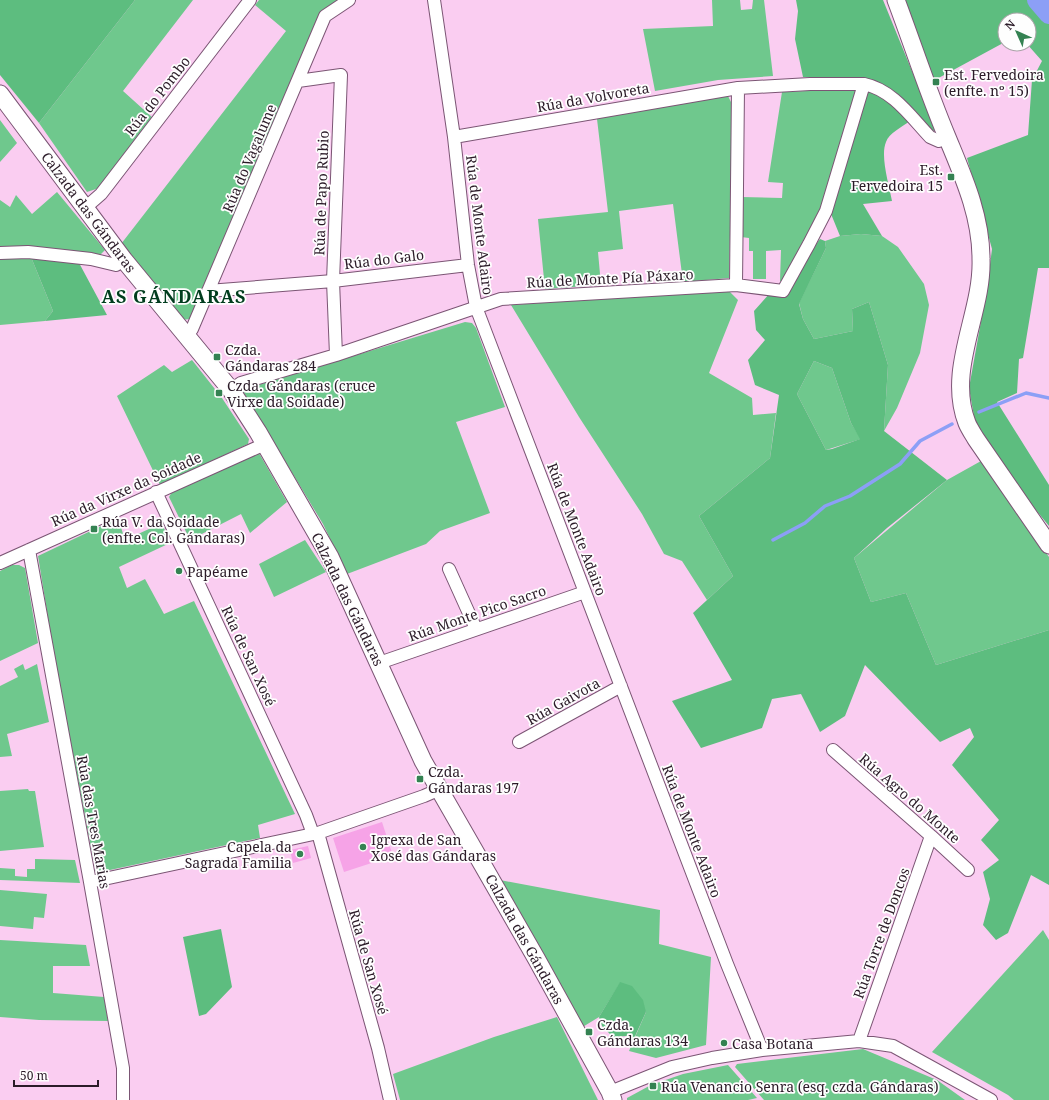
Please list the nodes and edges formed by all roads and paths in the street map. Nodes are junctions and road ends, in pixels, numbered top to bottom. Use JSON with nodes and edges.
{"nodes":[{"id":1,"x":250,"y":0,"type":"edge"},
{"id":2,"x":349,"y":0,"type":"edge"},
{"id":3,"x":434,"y":0,"type":"edge"},
{"id":4,"x":896,"y":0,"type":"edge"},
{"id":5,"x":298,"y":81,"type":"junction"},
{"id":6,"x":864,"y":84,"type":"junction"},
{"id":7,"x":738,"y":88,"type":"junction"},
{"id":8,"x":0,"y":94,"type":"edge"},
{"id":9,"x":454,"y":137,"type":"junction"},
{"id":10,"x":947,"y":137,"type":"junction"},
{"id":11,"x":85,"y":208,"type":"junction"},
{"id":12,"x":0,"y":254,"type":"edge"},
{"id":13,"x":124,"y":260,"type":"junction"},
{"id":14,"x":468,"y":265,"type":"junction"},
{"id":15,"x":333,"y":281,"type":"junction"},
{"id":16,"x":736,"y":285,"type":"junction"},
{"id":17,"x":208,"y":291,"type":"junction"},
{"id":18,"x":476,"y":307,"type":"junction"},
{"id":19,"x":187,"y":336,"type":"junction"},
{"id":20,"x":336,"y":356,"type":"junction"},
{"id":21,"x":231,"y":390,"type":"junction"},
{"id":22,"x":265,"y":444,"type":"junction"},
{"id":23,"x":156,"y":492,"type":"junction"},
{"id":24,"x":1049,"y":545,"type":"edge"},
{"id":25,"x":29,"y":550,"type":"junction"},
{"id":26,"x":0,"y":563,"type":"edge"},
{"id":27,"x":449,"y":569,"type":"dead end"},
{"id":28,"x":586,"y":592,"type":"junction"},
{"id":29,"x":476,"y":630,"type":"junction"},
{"id":30,"x":379,"y":663,"type":"junction"},
{"id":31,"x":622,"y":686,"type":"junction"},
{"id":32,"x":519,"y":742,"type":"dead end"},
{"id":33,"x":833,"y":750,"type":"dead end"},
{"id":34,"x":440,"y":789,"type":"junction"},
{"id":35,"x":316,"y":833,"type":"junction"},
{"id":36,"x":931,"y":836,"type":"junction"},
{"id":37,"x":968,"y":870,"type":"dead end"},
{"id":38,"x":90,"y":882,"type":"junction"},
{"id":39,"x":859,"y":1041,"type":"junction"},
{"id":40,"x":762,"y":1050,"type":"junction"},
{"id":41,"x":611,"y":1096,"type":"edge"},
{"id":42,"x":123,"y":1100,"type":"edge"},
{"id":43,"x":390,"y":1100,"type":"edge"},
{"id":44,"x":991,"y":1100,"type":"edge"}],
"edges":[{"from":1,"to":11,"type":"street","name":"Rúa do Pombo"},
{"from":2,"to":5,"type":"street","name":"Rúa do Vagalume"},
{"from":3,"to":9,"type":"street","name":"Rúa de Monte Adairo"},
{"from":4,"to":10,"type":"main road"},
{"from":5,"to":15,"type":"street","name":"Rúa de Papo Rubio"},
{"from":5,"to":17,"type":"street","name":"Rúa do Vagalume"},
{"from":6,"to":7,"type":"street","name":"Rúa da Volvoreta"},
{"from":6,"to":10,"type":"street","name":"Rúa da Volvoreta"},
{"from":6,"to":16,"type":"street","name":"Rúa de Monte Pía Páxaro"},
{"from":7,"to":9,"type":"street","name":"Rúa da Volvoreta"},
{"from":7,"to":16,"type":"street"},
{"from":8,"to":11,"type":"main road","name":"Calzada das Gándaras"},
{"from":9,"to":14,"type":"street","name":"Rúa de Monte Adairo"},
{"from":10,"to":24,"type":"main road"},
{"from":11,"to":13,"type":"main road","name":"Calzada das Gándaras"},
{"from":12,"to":13,"type":"street"},
{"from":13,"to":19,"type":"main road","name":"Calzada das Gándaras"},
{"from":14,"to":15,"type":"street","name":"Rúa do Galo"},
{"from":14,"to":18,"type":"street","name":"Rúa de Monte Adairo"},
{"from":15,"to":17,"type":"street","name":"Rúa do Galo"},
{"from":15,"to":20,"type":"street","name":"Rúa de Papo Rubio"},
{"from":16,"to":18,"type":"street","name":"Rúa de Monte Pía Páxaro"},
{"from":17,"to":19,"type":"street","name":"Rúa do Vagalume"},
{"from":18,"to":20,"type":"street","name":"Rúa de Monte Pía Páxaro"},
{"from":18,"to":28,"type":"street","name":"Rúa de Monte Adairo"},
{"from":19,"to":21,"type":"main road","name":"Calzada das Gándaras"},
{"from":20,"to":21,"type":"street","name":"Rúa de Monte Pía Páxaro"},
{"from":21,"to":22,"type":"main road","name":"Calzada das Gándaras"},
{"from":22,"to":23,"type":"street","name":"Rúa da Virxe da Soidade"},
{"from":22,"to":30,"type":"main road","name":"Calzada das Gándaras"},
{"from":23,"to":25,"type":"street","name":"Rúa da Virxe da Soidade"},
{"from":23,"to":35,"type":"street","name":"Rúa de San Xosé"},
{"from":25,"to":26,"type":"street","name":"Rúa da Virxe da Soidade"},
{"from":25,"to":38,"type":"street","name":"Rúa das Tres Marias"},
{"from":27,"to":29,"type":"street"},
{"from":28,"to":29,"type":"street","name":"Rúa Monte Pico Sacro"},
{"from":28,"to":31,"type":"street","name":"Rúa de Monte Adairo"},
{"from":29,"to":30,"type":"street","name":"Rúa Monte Pico Sacro"},
{"from":30,"to":34,"type":"main road","name":"Calzada das Gándaras"},
{"from":31,"to":32,"type":"street","name":"Rúa Gaivota"},
{"from":31,"to":40,"type":"street","name":"Rúa de Monte Adairo"},
{"from":33,"to":36,"type":"street","name":"Rúa Agro do Monte"},
{"from":34,"to":35,"type":"street"},
{"from":34,"to":41,"type":"main road","name":"Calzada das Gándaras"},
{"from":35,"to":38,"type":"street"},
{"from":35,"to":43,"type":"street","name":"Rúa de San Xosé"},
{"from":36,"to":37,"type":"street","name":"Rúa Agro do Monte"},
{"from":36,"to":39,"type":"street","name":"Rúa Torre de Doncos"},
{"from":38,"to":42,"type":"street","name":"Rúa das Tres Marias"},
{"from":39,"to":40,"type":"street"},
{"from":39,"to":44,"type":"street"},
{"from":40,"to":41,"type":"street"}]}
